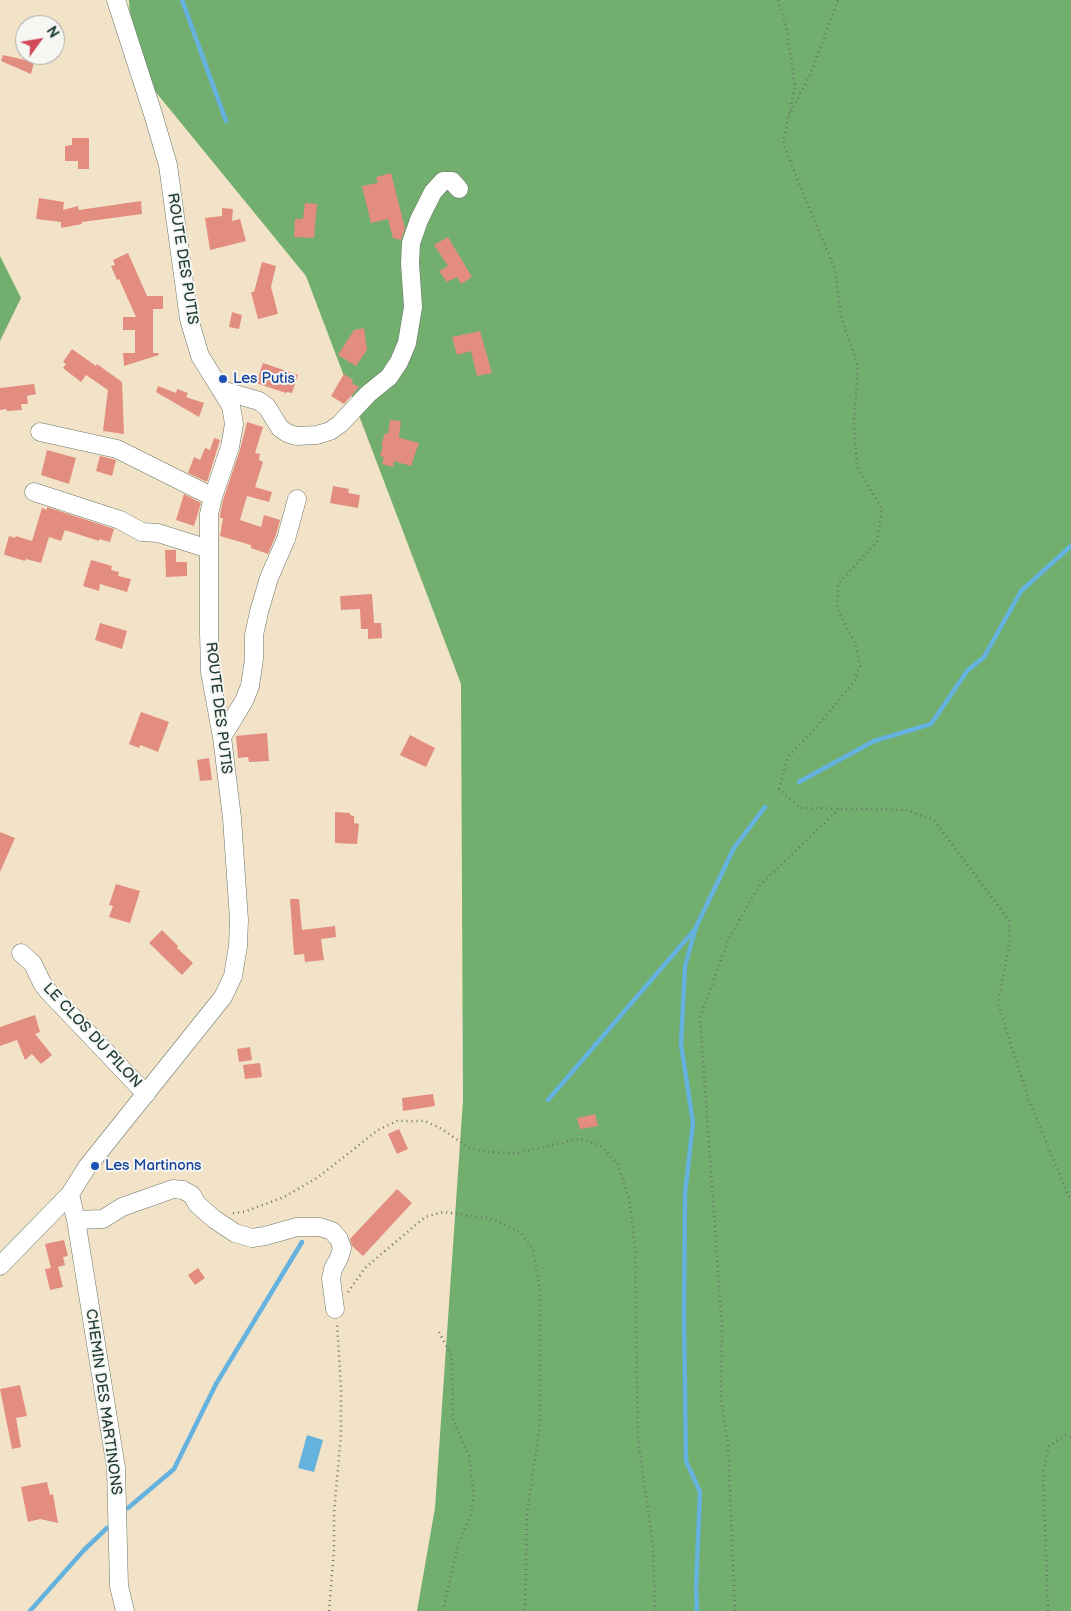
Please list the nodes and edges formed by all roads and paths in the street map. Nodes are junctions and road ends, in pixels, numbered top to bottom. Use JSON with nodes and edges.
{"nodes":[{"id":1,"x":116,"y":0,"type":"edge"},
{"id":2,"x":778,"y":0,"type":"edge"},
{"id":3,"x":838,"y":0,"type":"edge"},
{"id":4,"x":788,"y":120,"type":"junction"},
{"id":5,"x":459,"y":189,"type":"dead end"},
{"id":6,"x":221,"y":390,"type":"junction"},
{"id":7,"x":40,"y":432,"type":"dead end"},
{"id":8,"x":34,"y":492,"type":"dead end"},
{"id":9,"x":213,"y":497,"type":"junction"},
{"id":10,"x":297,"y":499,"type":"dead end"},
{"id":11,"x":209,"y":549,"type":"junction"},
{"id":12,"x":222,"y":738,"type":"junction"},
{"id":13,"x":839,"y":809,"type":"junction"},
{"id":14,"x":21,"y":953,"type":"dead end"},
{"id":15,"x":146,"y":1094,"type":"junction"},
{"id":16,"x":70,"y":1194,"type":"junction"},
{"id":17,"x":1071,"y":1201,"type":"edge"},
{"id":18,"x":209,"y":1215,"type":"junction"},
{"id":19,"x":76,"y":1220,"type":"junction"},
{"id":20,"x":0,"y":1266,"type":"edge"},
{"id":21,"x":335,"y":1309,"type":"junction"},
{"id":22,"x":439,"y":1332,"type":"dead end"},
{"id":23,"x":1071,"y":1436,"type":"edge"},
{"id":24,"x":125,"y":1611,"type":"edge"},
{"id":25,"x":329,"y":1611,"type":"edge"},
{"id":26,"x":442,"y":1611,"type":"edge"},
{"id":27,"x":525,"y":1611,"type":"edge"},
{"id":28,"x":655,"y":1611,"type":"edge"},
{"id":29,"x":735,"y":1611,"type":"edge"},
{"id":30,"x":1048,"y":1611,"type":"edge"}],
"edges":[{"from":1,"to":6,"type":"street","name":"ROUTE DES PUTIS"},
{"from":2,"to":4,"type":"path"},
{"from":3,"to":4,"type":"path"},
{"from":4,"to":13,"type":"path"},
{"from":5,"to":6,"type":"street"},
{"from":6,"to":9,"type":"street","name":"ROUTE DES PUTIS"},
{"from":7,"to":9,"type":"street"},
{"from":8,"to":11,"type":"street"},
{"from":9,"to":11,"type":"street","name":"ROUTE DES PUTIS"},
{"from":10,"to":12,"type":"street"},
{"from":11,"to":12,"type":"street","name":"ROUTE DES PUTIS"},
{"from":12,"to":15,"type":"street","name":"ROUTE DES PUTIS"},
{"from":13,"to":17,"type":"path"},
{"from":13,"to":29,"type":"path"},
{"from":14,"to":15,"type":"street","name":"LE CLOS DU PILON"},
{"from":15,"to":16,"type":"street","name":"ROUTE DES PUTIS"},
{"from":16,"to":19,"type":"street","name":"CHEMIN DES MARTINONS"},
{"from":16,"to":20,"type":"street","name":"ROUTE DES PUTIS"},
{"from":18,"to":19,"type":"street"},
{"from":18,"to":21,"type":"street"},
{"from":18,"to":28,"type":"path"},
{"from":19,"to":24,"type":"street","name":"CHEMIN DES MARTINONS"},
{"from":21,"to":25,"type":"path"},
{"from":21,"to":27,"type":"path"},
{"from":22,"to":26,"type":"path"},
{"from":23,"to":30,"type":"path"}]}
